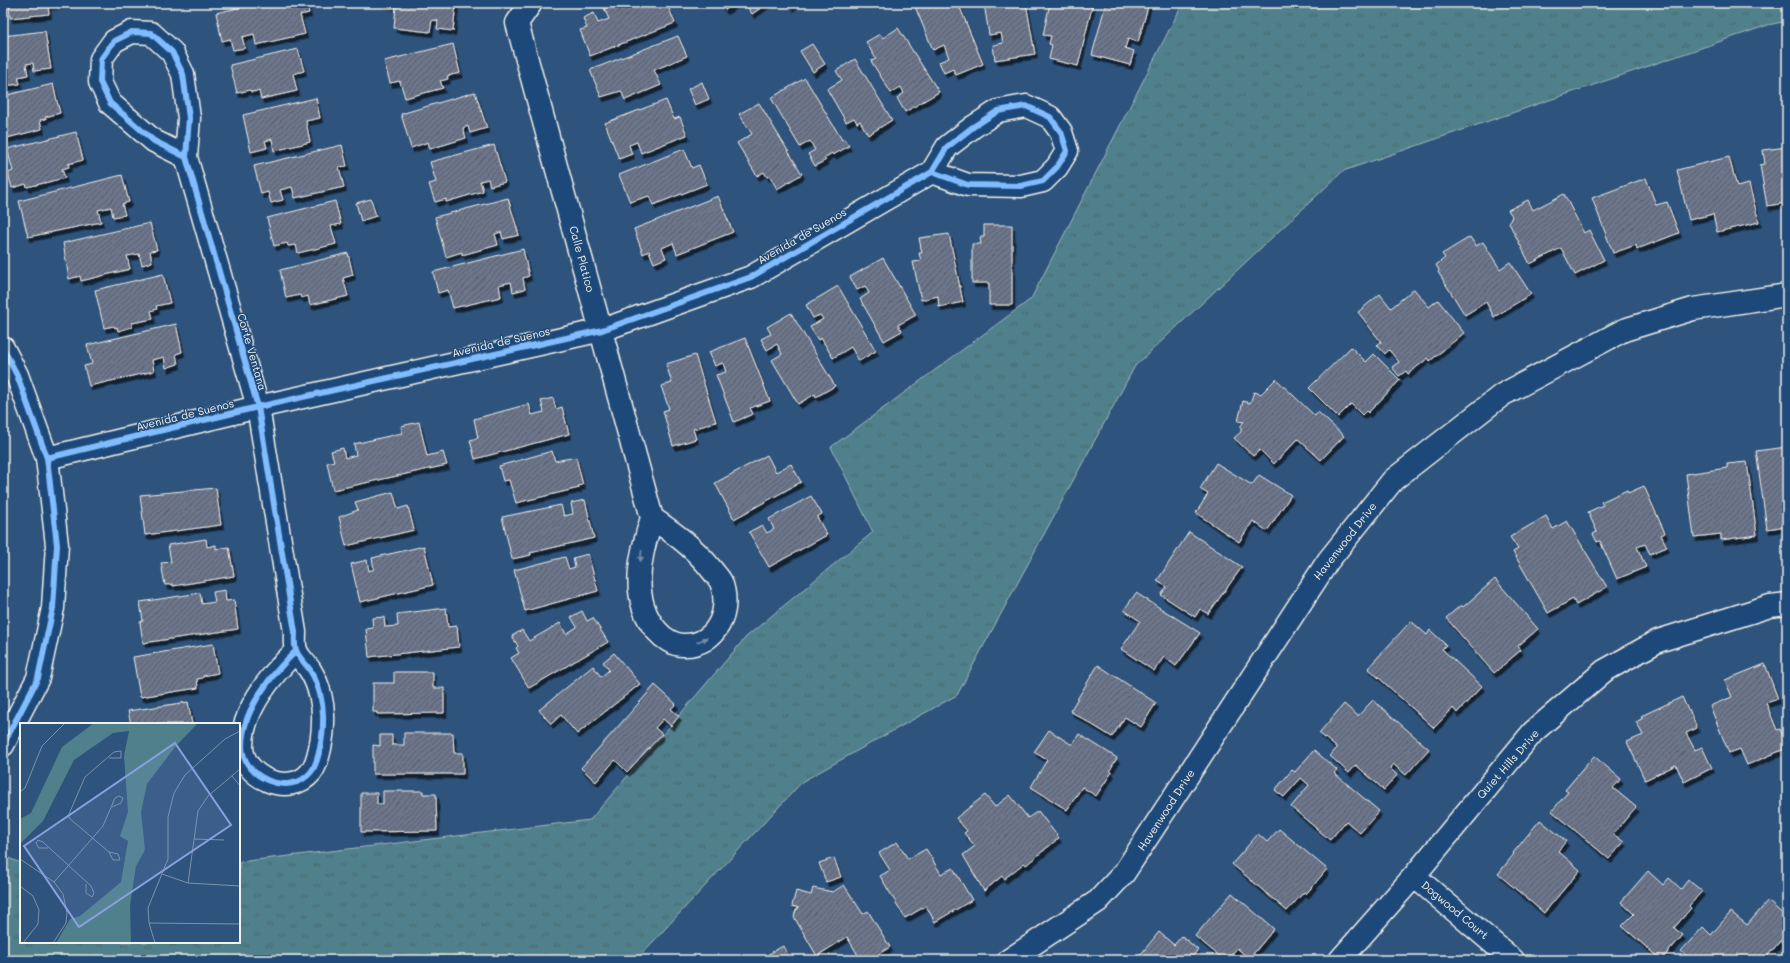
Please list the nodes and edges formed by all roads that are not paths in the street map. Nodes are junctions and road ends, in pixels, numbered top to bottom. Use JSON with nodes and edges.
{"nodes":[{"id":1,"x":531,"y":3,"type":"edge"},
{"id":2,"x":186,"y":157,"type":"junction"},
{"id":3,"x":932,"y":172,"type":"junction"},
{"id":4,"x":1787,"y":295,"type":"edge"},
{"id":5,"x":602,"y":330,"type":"junction"},
{"id":6,"x":3,"y":348,"type":"edge"},
{"id":7,"x":258,"y":407,"type":"junction"},
{"id":8,"x":46,"y":458,"type":"junction"},
{"id":9,"x":652,"y":518,"type":"junction"},
{"id":10,"x":1787,"y":604,"type":"edge"},
{"id":11,"x":296,"y":651,"type":"junction"},
{"id":12,"x":3,"y":745,"type":"edge"},
{"id":13,"x":1414,"y":876,"type":"junction"},
{"id":14,"x":1009,"y":960,"type":"edge"},
{"id":15,"x":1340,"y":960,"type":"edge"},
{"id":16,"x":1514,"y":960,"type":"edge"}],
"edges":[{"from":1,"to":5,"type":"street","name":"Calle Platico"},
{"from":2,"to":2,"type":"street","name":"Corte Ventana"},
{"from":2,"to":7,"type":"street","name":"Corte Ventana"},
{"from":3,"to":3,"type":"street","name":"Avenida de Suenos"},
{"from":3,"to":5,"type":"street","name":"Avenida de Suenos"},
{"from":4,"to":14,"type":"street","name":"Havenwood Drive"},
{"from":5,"to":7,"type":"street","name":"Avenida de Suenos"},
{"from":5,"to":9,"type":"street","name":"Calle Platico"},
{"from":6,"to":8,"type":"street"},
{"from":7,"to":8,"type":"street","name":"Avenida de Suenos"},
{"from":7,"to":11,"type":"street","name":"Corte Ventana"},
{"from":8,"to":12,"type":"street"},
{"from":9,"to":9,"type":"street","one_way":true},
{"from":10,"to":13,"type":"street","name":"Quiet Hills Drive"},
{"from":11,"to":11,"type":"street"},
{"from":13,"to":15,"type":"street","name":"Quiet Hills Drive"},
{"from":13,"to":16,"type":"street","name":"Dogwood Court"}]}
